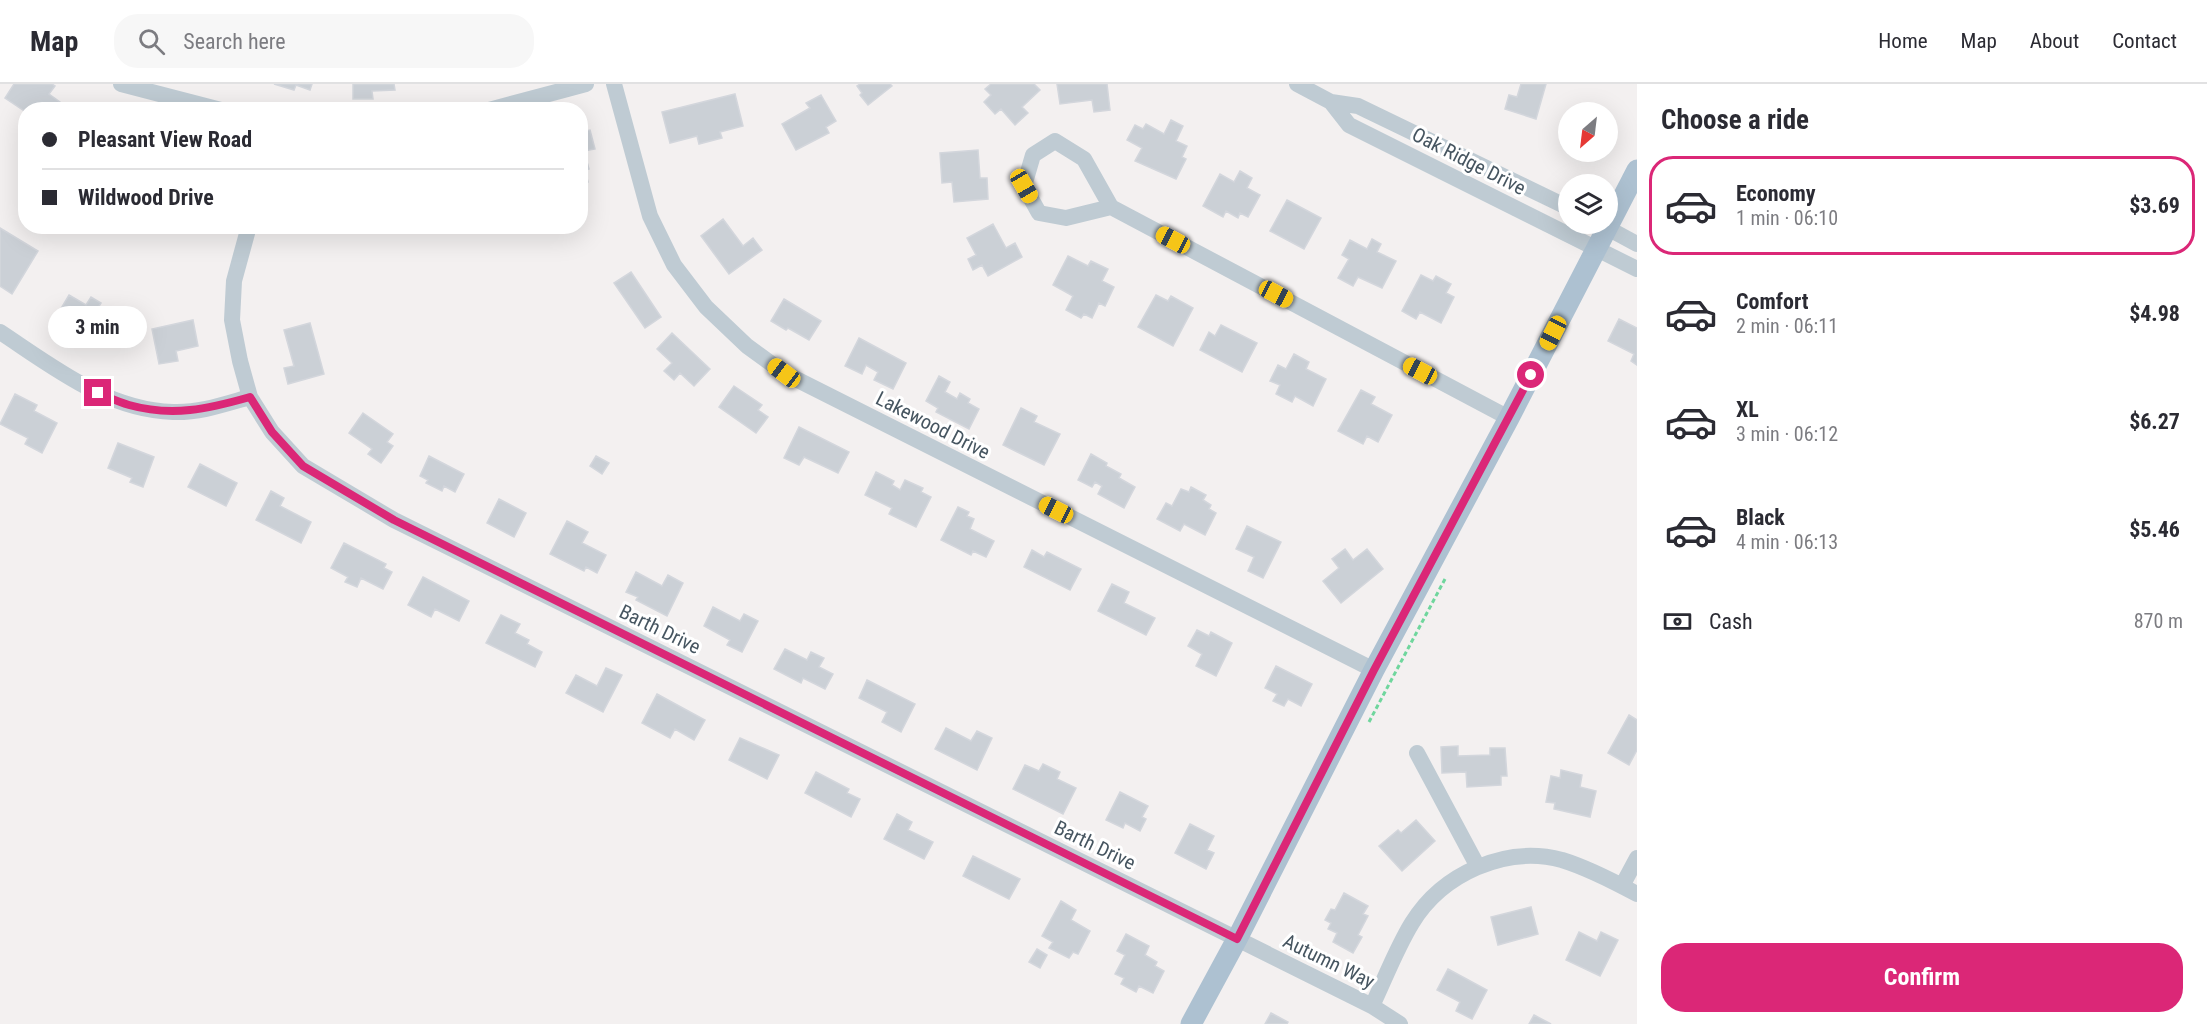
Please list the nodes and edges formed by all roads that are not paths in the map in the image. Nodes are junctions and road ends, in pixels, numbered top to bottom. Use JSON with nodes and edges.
{"nodes":[{"id":1,"x":121,"y":84,"type":"edge"},
{"id":2,"x":586,"y":84,"type":"edge"},
{"id":3,"x":614,"y":84,"type":"edge"},
{"id":4,"x":1297,"y":84,"type":"edge"},
{"id":5,"x":190,"y":102,"type":"edge"},
{"id":6,"x":519,"y":102,"type":"edge"},
{"id":7,"x":1331,"y":102,"type":"junction"},
{"id":8,"x":1637,"y":170,"type":"edge"},
{"id":9,"x":1618,"y":202,"type":"edge"},
{"id":10,"x":1558,"y":203,"type":"edge"},
{"id":11,"x":1111,"y":207,"type":"junction"},
{"id":12,"x":1618,"y":233,"type":"edge"},
{"id":13,"x":247,"y":234,"type":"edge"},
{"id":14,"x":1601,"y":234,"type":"edge"},
{"id":15,"x":1637,"y":244,"type":"edge"},
{"id":16,"x":1597,"y":248,"type":"junction"},
{"id":17,"x":1637,"y":269,"type":"edge"},
{"id":18,"x":0,"y":332,"type":"edge"},
{"id":19,"x":250,"y":397,"type":"junction"},
{"id":20,"x":1509,"y":418,"type":"junction"},
{"id":21,"x":1374,"y":670,"type":"junction"},
{"id":22,"x":1417,"y":753,"type":"dead end"},
{"id":23,"x":1637,"y":858,"type":"edge"},
{"id":24,"x":1478,"y":867,"type":"junction"},
{"id":25,"x":1630,"y":890,"type":"edge"},
{"id":26,"x":1237,"y":939,"type":"junction"},
{"id":27,"x":1372,"y":1006,"type":"junction"},
{"id":28,"x":1191,"y":1024,"type":"edge"},
{"id":29,"x":1400,"y":1024,"type":"edge"}],
"edges":[{"from":1,"to":5,"type":"street"},
{"from":2,"to":6,"type":"street"},
{"from":3,"to":21,"type":"street","name":"Lakewood Drive"},
{"from":4,"to":7,"type":"street","name":"Oak Ridge Drive"},
{"from":7,"to":10,"type":"street","name":"Oak Ridge Drive"},
{"from":7,"to":16,"type":"street","name":"Oak Ridge Drive"},
{"from":8,"to":9,"type":"main road"},
{"from":11,"to":11,"type":"street"},
{"from":11,"to":20,"type":"street"},
{"from":12,"to":15,"type":"street"},
{"from":13,"to":19,"type":"street","name":"Barth Drive"},
{"from":14,"to":16,"type":"main road"},
{"from":16,"to":17,"type":"street","name":"Oak Ridge Drive"},
{"from":16,"to":20,"type":"main road"},
{"from":18,"to":19,"type":"street"},
{"from":19,"to":26,"type":"street","name":"Barth Drive"},
{"from":20,"to":21,"type":"main road"},
{"from":21,"to":26,"type":"main road"},
{"from":22,"to":24,"type":"street"},
{"from":23,"to":25,"type":"street"},
{"from":24,"to":25,"type":"street"},
{"from":24,"to":27,"type":"street"},
{"from":26,"to":27,"type":"street","name":"Autumn Way"},
{"from":26,"to":28,"type":"main road"},
{"from":27,"to":29,"type":"street","name":"Autumn Way"}]}
